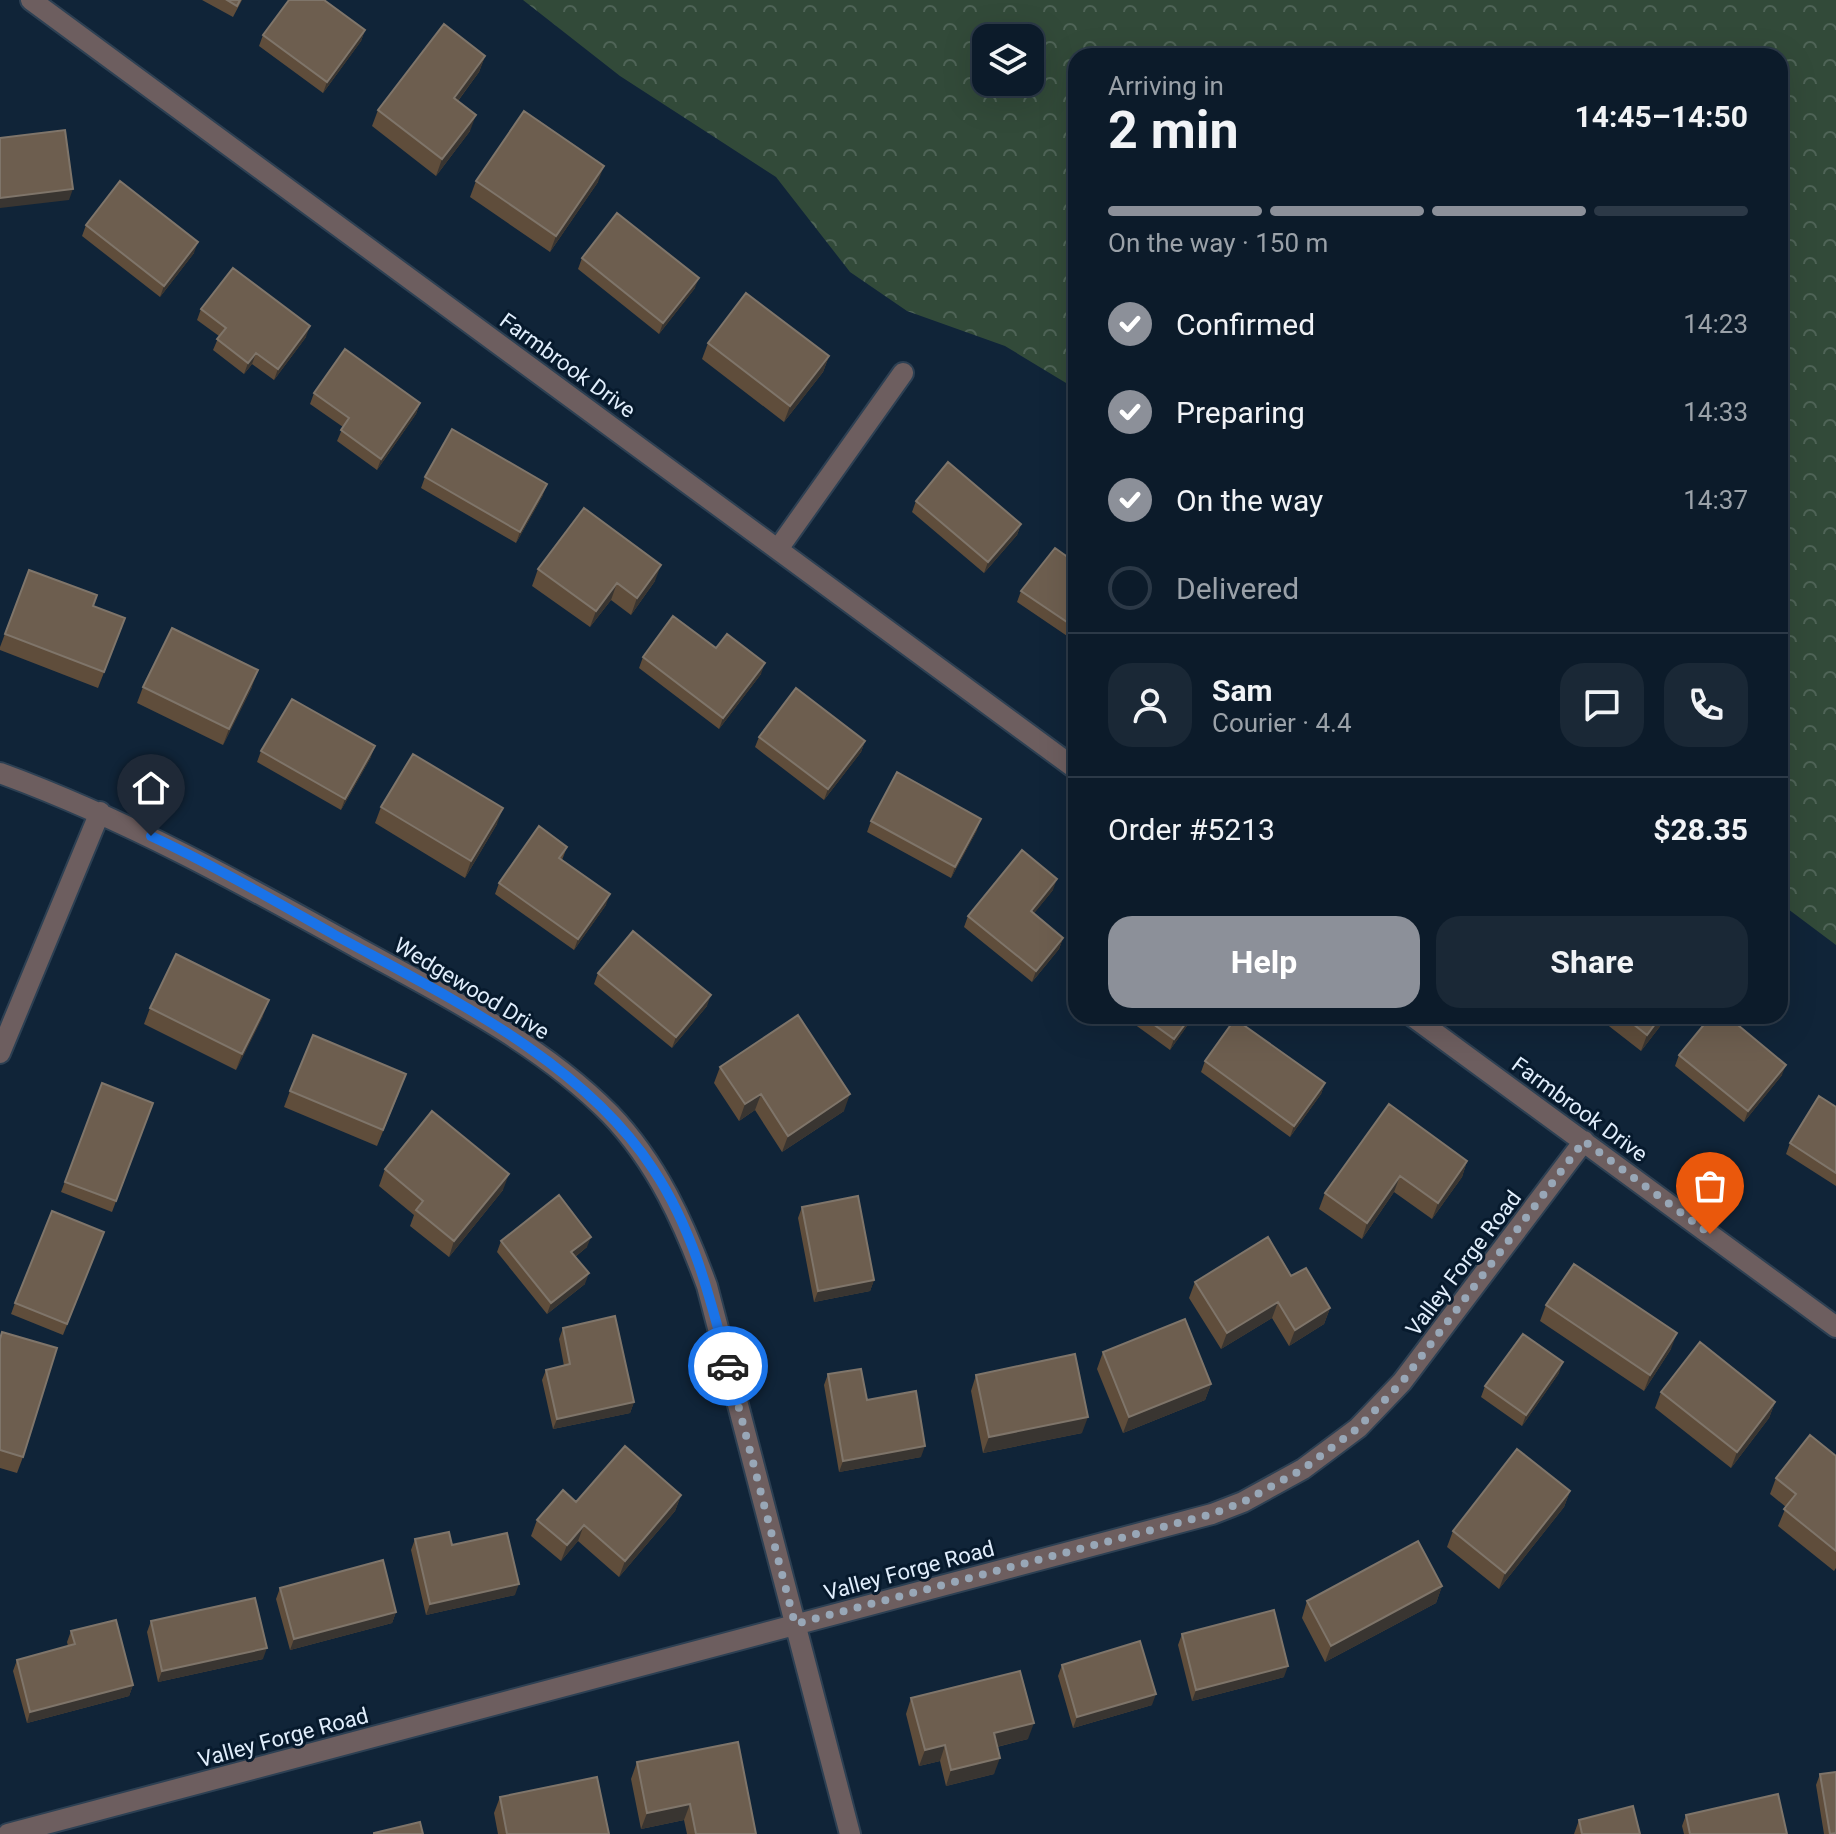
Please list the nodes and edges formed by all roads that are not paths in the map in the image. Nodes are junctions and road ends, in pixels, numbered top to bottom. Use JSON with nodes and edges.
{"nodes":[{"id":1,"x":31,"y":0,"type":"edge"},
{"id":2,"x":903,"y":373,"type":"dead end"},
{"id":3,"x":778,"y":549,"type":"junction"},
{"id":4,"x":1068,"y":763,"type":"edge"},
{"id":5,"x":0,"y":773,"type":"edge"},
{"id":6,"x":100,"y":812,"type":"junction"},
{"id":7,"x":1423,"y":1024,"type":"edge"},
{"id":8,"x":0,"y":1053,"type":"edge"},
{"id":9,"x":1584,"y":1141,"type":"junction"},
{"id":10,"x":1836,"y":1327,"type":"edge"},
{"id":11,"x":795,"y":1624,"type":"junction"},
{"id":12,"x":8,"y":1834,"type":"edge"},
{"id":13,"x":850,"y":1834,"type":"edge"}],
"edges":[{"from":1,"to":3,"type":"street","name":"Farmbrook Drive"},
{"from":2,"to":3,"type":"street"},
{"from":3,"to":4,"type":"street","name":"Farmbrook Drive"},
{"from":5,"to":6,"type":"street","name":"Wedgewood Drive"},
{"from":6,"to":8,"type":"street"},
{"from":6,"to":11,"type":"street","name":"Wedgewood Drive"},
{"from":7,"to":9,"type":"street","name":"Farmbrook Drive"},
{"from":9,"to":10,"type":"street","name":"Farmbrook Drive"},
{"from":9,"to":11,"type":"street","name":"Valley Forge Road"},
{"from":11,"to":12,"type":"street","name":"Valley Forge Road"},
{"from":11,"to":13,"type":"street","name":"Wedgewood Drive"}]}
